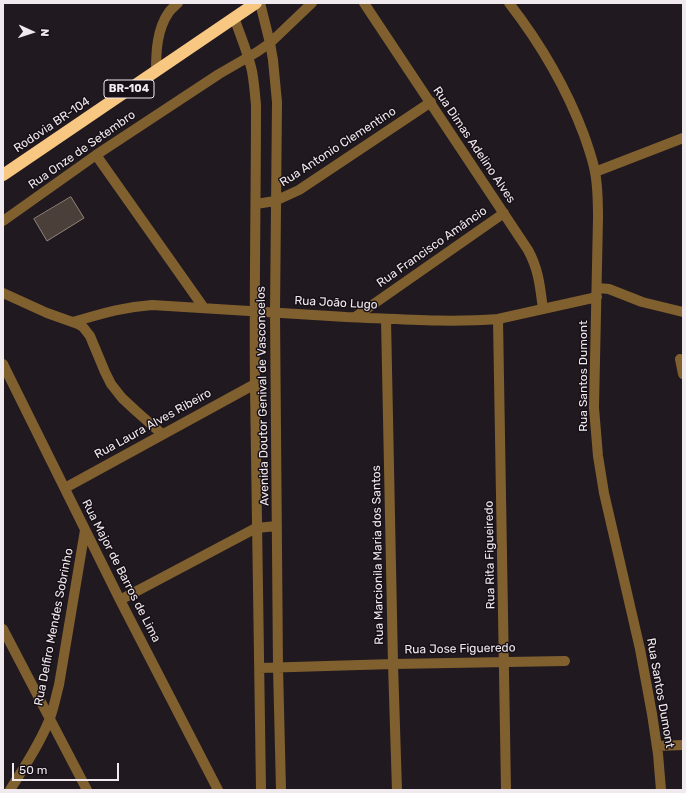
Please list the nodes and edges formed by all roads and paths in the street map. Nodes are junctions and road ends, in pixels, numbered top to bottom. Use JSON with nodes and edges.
{"nodes":[{"id":1,"x":178,"y":3,"type":"edge"},
{"id":2,"x":256,"y":3,"type":"edge"},
{"id":3,"x":260,"y":3,"type":"edge"},
{"id":4,"x":312,"y":3,"type":"edge"},
{"id":5,"x":364,"y":3,"type":"edge"},
{"id":6,"x":509,"y":3,"type":"edge"},
{"id":7,"x":234,"y":17,"type":"junction"},
{"id":8,"x":270,"y":43,"type":"junction"},
{"id":9,"x":248,"y":57,"type":"junction"},
{"id":10,"x":156,"y":71,"type":"junction"},
{"id":11,"x":431,"y":102,"type":"junction"},
{"id":12,"x":683,"y":138,"type":"edge"},
{"id":13,"x":96,"y":154,"type":"junction"},
{"id":14,"x":595,"y":172,"type":"junction"},
{"id":15,"x":3,"y":175,"type":"edge"},
{"id":16,"x":276,"y":201,"type":"junction"},
{"id":17,"x":256,"y":204,"type":"junction"},
{"id":18,"x":504,"y":213,"type":"junction"},
{"id":19,"x":3,"y":222,"type":"edge"},
{"id":20,"x":597,"y":292,"type":"junction"},
{"id":21,"x":3,"y":293,"type":"edge"},
{"id":22,"x":204,"y":308,"type":"junction"},
{"id":23,"x":543,"y":309,"type":"junction"},
{"id":24,"x":255,"y":312,"type":"junction"},
{"id":25,"x":275,"y":312,"type":"junction"},
{"id":26,"x":683,"y":312,"type":"edge"},
{"id":27,"x":355,"y":317,"type":"junction"},
{"id":28,"x":386,"y":319,"type":"junction"},
{"id":29,"x":498,"y":319,"type":"junction"},
{"id":30,"x":73,"y":322,"type":"junction"},
{"id":31,"x":680,"y":359,"type":"dead end"},
{"id":32,"x":3,"y":364,"type":"edge"},
{"id":33,"x":683,"y":374,"type":"edge"},
{"id":34,"x":254,"y":384,"type":"junction"},
{"id":35,"x":162,"y":434,"type":"junction"},
{"id":36,"x":65,"y":488,"type":"junction"},
{"id":37,"x":277,"y":526,"type":"junction"},
{"id":38,"x":256,"y":528,"type":"junction"},
{"id":39,"x":85,"y":530,"type":"junction"},
{"id":40,"x":120,"y":600,"type":"junction"},
{"id":41,"x":3,"y":629,"type":"edge"},
{"id":42,"x":504,"y":661,"type":"junction"},
{"id":43,"x":565,"y":661,"type":"dead end"},
{"id":44,"x":394,"y":664,"type":"junction"},
{"id":45,"x":278,"y":667,"type":"junction"},
{"id":46,"x":260,"y":668,"type":"junction"},
{"id":47,"x":50,"y":718,"type":"junction"},
{"id":48,"x":683,"y":745,"type":"edge"},
{"id":49,"x":657,"y":746,"type":"junction"},
{"id":50,"x":10,"y":790,"type":"edge"},
{"id":51,"x":87,"y":790,"type":"edge"},
{"id":52,"x":218,"y":790,"type":"edge"},
{"id":53,"x":261,"y":790,"type":"edge"},
{"id":54,"x":281,"y":790,"type":"edge"},
{"id":55,"x":397,"y":790,"type":"edge"},
{"id":56,"x":506,"y":790,"type":"edge"},
{"id":57,"x":661,"y":790,"type":"edge"}],
"edges":[{"from":1,"to":10,"type":"street"},
{"from":2,"to":7,"type":"highway","name":"Rodovia BR-104","number":"BR-104"},
{"from":3,"to":8,"type":"street","name":"Avenida Doutor Genival de Vasconcelos"},
{"from":4,"to":8,"type":"street","name":"Rua Onze de Setembro"},
{"from":5,"to":11,"type":"street","name":"Rua Dimas Adelino Alves"},
{"from":6,"to":14,"type":"street","name":"Rua Santos Dumont"},
{"from":7,"to":9,"type":"street","name":"Avenida Doutor Genival de Vasconcelos"},
{"from":7,"to":10,"type":"highway","name":"Rodovia BR-104","number":"BR-104"},
{"from":8,"to":9,"type":"street","name":"Rua Onze de Setembro"},
{"from":8,"to":16,"type":"street","name":"Avenida Doutor Genival de Vasconcelos"},
{"from":9,"to":13,"type":"street","name":"Rua Onze de Setembro"},
{"from":9,"to":17,"type":"street","name":"Avenida Doutor Genival de Vasconcelos"},
{"from":10,"to":15,"type":"highway","name":"Rodovia BR-104","number":"BR-104"},
{"from":11,"to":16,"type":"street","name":"Rua Antonio Clementino"},
{"from":11,"to":18,"type":"street","name":"Rua Dimas Adelino Alves"},
{"from":12,"to":14,"type":"street"},
{"from":13,"to":19,"type":"street","name":"Rua Onze de Setembro"},
{"from":13,"to":22,"type":"street"},
{"from":14,"to":20,"type":"street","name":"Rua Santos Dumont"},
{"from":16,"to":17,"type":"street","name":"Rua Antonio Clementino"},
{"from":16,"to":25,"type":"street","name":"Avenida Doutor Genival de Vasconcelos"},
{"from":17,"to":24,"type":"street","name":"Avenida Doutor Genival de Vasconcelos"},
{"from":18,"to":23,"type":"street","name":"Rua Dimas Adelino Alves"},
{"from":18,"to":27,"type":"street","name":"Rua Francisco Amâncio"},
{"from":20,"to":23,"type":"street","name":"Rua João Lugo"},
{"from":20,"to":26,"type":"street"},
{"from":20,"to":49,"type":"street","name":"Rua Santos Dumont"},
{"from":21,"to":30,"type":"street"},
{"from":22,"to":24,"type":"street","name":"Rua João Lugo"},
{"from":22,"to":30,"type":"street","name":"Rua João Lugo"},
{"from":23,"to":29,"type":"street","name":"Rua João Lugo"},
{"from":24,"to":25,"type":"street","name":"Rua João Lugo"},
{"from":24,"to":34,"type":"street","name":"Avenida Doutor Genival de Vasconcelos"},
{"from":25,"to":27,"type":"street","name":"Rua João Lugo"},
{"from":25,"to":37,"type":"street","name":"Avenida Doutor Genival de Vasconcelos"},
{"from":27,"to":28,"type":"street","name":"Rua João Lugo"},
{"from":28,"to":29,"type":"street","name":"Rua João Lugo"},
{"from":28,"to":44,"type":"street","name":"Rua Marcionila Maria dos Santos"},
{"from":29,"to":42,"type":"street","name":"Rua Rita Figueiredo"},
{"from":30,"to":35,"type":"street"},
{"from":31,"to":33,"type":"street"},
{"from":32,"to":36,"type":"street","name":"Rua Major de Barros de Lima"},
{"from":34,"to":35,"type":"street","name":"Rua Laura Alves Ribeiro"},
{"from":34,"to":38,"type":"street","name":"Avenida Doutor Genival de Vasconcelos"},
{"from":35,"to":36,"type":"street","name":"Rua Laura Alves Ribeiro"},
{"from":36,"to":39,"type":"street","name":"Rua Major de Barros de Lima"},
{"from":37,"to":38,"type":"street"},
{"from":37,"to":45,"type":"street","name":"Avenida Doutor Genival de Vasconcelos"},
{"from":38,"to":40,"type":"street"},
{"from":38,"to":46,"type":"street","name":"Avenida Doutor Genival de Vasconcelos"},
{"from":39,"to":40,"type":"street","name":"Rua Major de Barros de Lima"},
{"from":39,"to":47,"type":"street","name":"Rua Delfiro Mendes Sobrinho"},
{"from":40,"to":52,"type":"street","name":"Rua Major de Barros de Lima"},
{"from":41,"to":47,"type":"street"},
{"from":42,"to":43,"type":"street","name":"Rua Jose Figueredo"},
{"from":42,"to":44,"type":"street","name":"Rua Jose Figueredo"},
{"from":42,"to":56,"type":"street","name":"Rua Rita Figueiredo"},
{"from":44,"to":45,"type":"street","name":"Rua Jose Figueredo"},
{"from":44,"to":55,"type":"street","name":"Rua Marcionila Maria dos Santos"},
{"from":45,"to":46,"type":"street","name":"Rua Jose Figueredo"},
{"from":45,"to":54,"type":"street","name":"Avenida Doutor Genival de Vasconcelos"},
{"from":46,"to":53,"type":"street","name":"Avenida Doutor Genival de Vasconcelos"},
{"from":47,"to":50,"type":"street","name":"Rua Delfiro Mendes Sobrinho"},
{"from":47,"to":51,"type":"street"},
{"from":48,"to":49,"type":"street"},
{"from":49,"to":57,"type":"street","name":"Rua Santos Dumont"}]}
